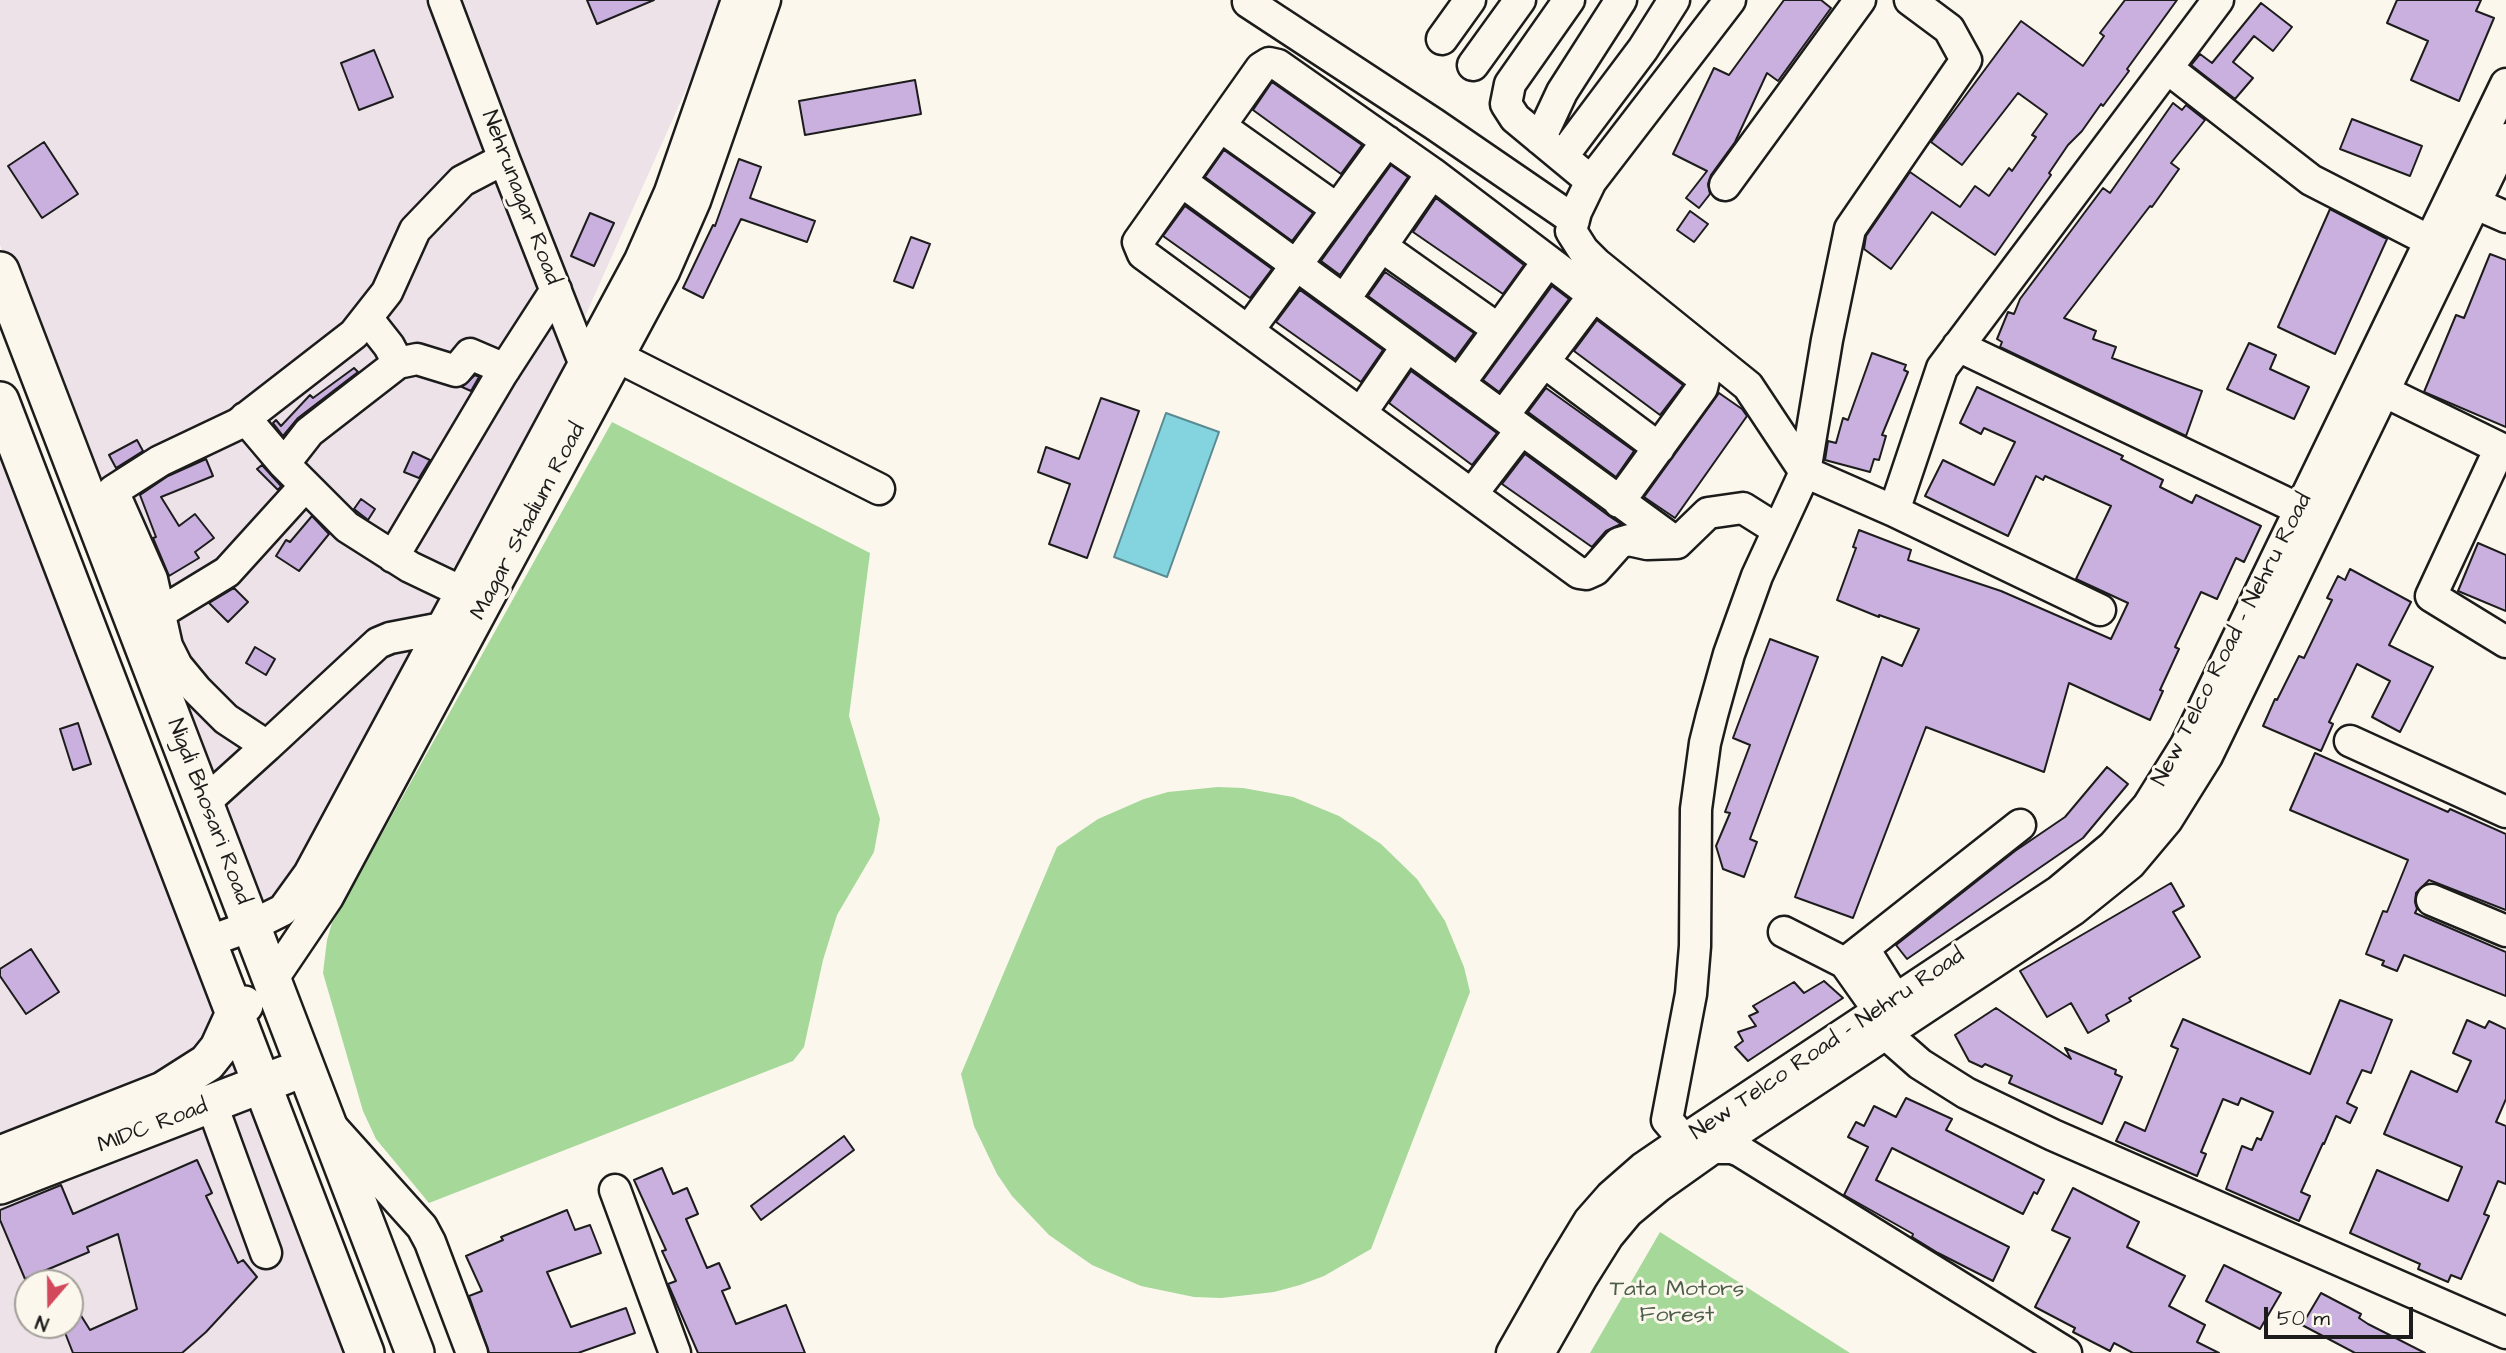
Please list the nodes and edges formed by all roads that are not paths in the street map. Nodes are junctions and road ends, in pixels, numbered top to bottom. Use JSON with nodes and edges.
{"nodes":[{"id":1,"x":444,"y":0,"type":"edge"},
{"id":2,"x":737,"y":0,"type":"edge"},
{"id":3,"x":765,"y":0,"type":"edge"},
{"id":4,"x":1469,"y":0,"type":"edge"},
{"id":5,"x":1520,"y":0,"type":"edge"},
{"id":6,"x":1569,"y":0,"type":"edge"},
{"id":7,"x":1621,"y":0,"type":"edge"},
{"id":8,"x":1674,"y":0,"type":"edge"},
{"id":9,"x":1730,"y":0,"type":"edge"},
{"id":10,"x":1860,"y":0,"type":"edge"},
{"id":11,"x":1910,"y":0,"type":"edge"},
{"id":12,"x":2218,"y":0,"type":"edge"},
{"id":13,"x":1248,"y":2,"type":"dead end"},
{"id":14,"x":1442,"y":39,"type":"dead end"},
{"id":15,"x":1473,"y":65,"type":"dead end"},
{"id":16,"x":2167,"y":68,"type":"junction"},
{"id":17,"x":2506,"y":85,"type":"edge"},
{"id":18,"x":1220,"y":126,"type":"junction"},
{"id":19,"x":2506,"y":139,"type":"edge"},
{"id":20,"x":1387,"y":141,"type":"junction"},
{"id":21,"x":1551,"y":148,"type":"junction"},
{"id":22,"x":504,"y":159,"type":"junction"},
{"id":23,"x":1432,"y":173,"type":"junction"},
{"id":24,"x":1181,"y":181,"type":"junction"},
{"id":25,"x":1591,"y":181,"type":"junction"},
{"id":26,"x":1725,"y":185,"type":"dead end"},
{"id":27,"x":2477,"y":188,"type":"edge"},
{"id":28,"x":1336,"y":209,"type":"junction"},
{"id":29,"x":2506,"y":217,"type":"edge"},
{"id":30,"x":1574,"y":220,"type":"junction"},
{"id":31,"x":2430,"y":241,"type":"junction"},
{"id":32,"x":1381,"y":246,"type":"junction"},
{"id":33,"x":1548,"y":261,"type":"junction"},
{"id":34,"x":1296,"y":264,"type":"junction"},
{"id":35,"x":0,"y":271,"type":"edge"},
{"id":36,"x":556,"y":290,"type":"junction"},
{"id":37,"x":1594,"y":295,"type":"junction"},
{"id":38,"x":1344,"y":300,"type":"junction"},
{"id":39,"x":367,"y":318,"type":"junction"},
{"id":40,"x":1498,"y":330,"type":"junction"},
{"id":41,"x":1248,"y":331,"type":"junction"},
{"id":42,"x":1407,"y":346,"type":"junction"},
{"id":43,"x":1958,"y":346,"type":"junction"},
{"id":44,"x":618,"y":357,"type":"junction"},
{"id":45,"x":1544,"y":362,"type":"junction"},
{"id":46,"x":398,"y":363,"type":"junction"},
{"id":47,"x":585,"y":363,"type":"junction"},
{"id":48,"x":505,"y":369,"type":"junction"},
{"id":49,"x":1459,"y":384,"type":"junction"},
{"id":50,"x":2373,"y":386,"type":"junction"},
{"id":51,"x":597,"y":396,"type":"junction"},
{"id":52,"x":0,"y":401,"type":"edge"},
{"id":53,"x":1360,"y":413,"type":"junction"},
{"id":54,"x":245,"y":418,"type":"junction"},
{"id":55,"x":1512,"y":423,"type":"junction"},
{"id":56,"x":1659,"y":448,"type":"junction"},
{"id":57,"x":2503,"y":450,"type":"edge"},
{"id":58,"x":284,"y":464,"type":"junction"},
{"id":59,"x":1805,"y":472,"type":"junction"},
{"id":60,"x":305,"y":486,"type":"junction"},
{"id":61,"x":879,"y":489,"type":"dead end"},
{"id":62,"x":1472,"y":494,"type":"junction"},
{"id":63,"x":1619,"y":502,"type":"junction"},
{"id":64,"x":1894,"y":511,"type":"junction"},
{"id":65,"x":2311,"y":514,"type":"junction"},
{"id":66,"x":1778,"y":530,"type":"junction"},
{"id":67,"x":1677,"y":543,"type":"junction"},
{"id":68,"x":394,"y":557,"type":"junction"},
{"id":69,"x":474,"y":598,"type":"junction"},
{"id":70,"x":2100,"y":610,"type":"dead end"},
{"id":71,"x":158,"y":614,"type":"junction"},
{"id":72,"x":442,"y":628,"type":"junction"},
{"id":73,"x":2506,"y":642,"type":"edge"},
{"id":74,"x":164,"y":664,"type":"junction"},
{"id":75,"x":2350,"y":741,"type":"dead end"},
{"id":76,"x":267,"y":746,"type":"junction"},
{"id":77,"x":204,"y":803,"type":"junction"},
{"id":78,"x":2506,"y":812,"type":"edge"},
{"id":79,"x":2020,"y":825,"type":"dead end"},
{"id":80,"x":2432,"y":900,"type":"dead end"},
{"id":81,"x":251,"y":926,"type":"junction"},
{"id":82,"x":2506,"y":931,"type":"edge"},
{"id":83,"x":1784,"y":932,"type":"dead end"},
{"id":84,"x":207,"y":942,"type":"junction"},
{"id":85,"x":1854,"y":956,"type":"junction"},
{"id":86,"x":272,"y":980,"type":"junction"},
{"id":87,"x":235,"y":1013,"type":"junction"},
{"id":88,"x":1884,"y":1015,"type":"junction"},
{"id":89,"x":306,"y":1068,"type":"junction"},
{"id":90,"x":262,"y":1084,"type":"junction"},
{"id":91,"x":212,"y":1105,"type":"junction"},
{"id":92,"x":326,"y":1120,"type":"junction"},
{"id":93,"x":1684,"y":1140,"type":"junction"},
{"id":94,"x":1713,"y":1148,"type":"junction"},
{"id":95,"x":0,"y":1155,"type":"edge"},
{"id":96,"x":0,"y":1185,"type":"edge"},
{"id":97,"x":615,"y":1191,"type":"dead end"},
{"id":98,"x":267,"y":1253,"type":"dead end"},
{"id":99,"x":2506,"y":1333,"type":"edge"},
{"id":100,"x":365,"y":1353,"type":"edge"},
{"id":101,"x":415,"y":1353,"type":"edge"},
{"id":102,"x":472,"y":1353,"type":"edge"},
{"id":103,"x":675,"y":1353,"type":"edge"},
{"id":104,"x":1512,"y":1353,"type":"edge"},
{"id":105,"x":1539,"y":1353,"type":"edge"},
{"id":106,"x":2066,"y":1353,"type":"edge"}],
"edges":[{"from":1,"to":22,"type":"street","name":"Nehrunagar Road"},
{"from":2,"to":47,"type":"street","name":"Magar Stadium Road"},
{"from":3,"to":44,"type":"street","name":"Magar Stadium Road"},
{"from":4,"to":14,"type":"street"},
{"from":5,"to":15,"type":"street"},
{"from":6,"to":21,"type":"street"},
{"from":7,"to":21,"type":"street"},
{"from":8,"to":21,"type":"street"},
{"from":9,"to":25,"type":"street"},
{"from":10,"to":26,"type":"street"},
{"from":11,"to":59,"type":"street"},
{"from":12,"to":16,"type":"street"},
{"from":13,"to":30,"type":"street"},
{"from":16,"to":31,"type":"street"},
{"from":16,"to":43,"type":"street"},
{"from":17,"to":27,"type":"street","name":"New Telco Road - Nehru Road"},
{"from":18,"to":20,"type":"street"},
{"from":18,"to":24,"type":"street"},
{"from":18,"to":28,"type":"street"},
{"from":19,"to":27,"type":"street","name":"New Telco Road - Nehru Road"},
{"from":20,"to":23,"type":"street"},
{"from":20,"to":28,"type":"street"},
{"from":21,"to":25,"type":"street"},
{"from":22,"to":36,"type":"street","name":"Nehrunagar Road"},
{"from":22,"to":39,"type":"street"},
{"from":23,"to":32,"type":"street"},
{"from":23,"to":33,"type":"street"},
{"from":24,"to":34,"type":"street"},
{"from":24,"to":41,"type":"street"},
{"from":25,"to":30,"type":"street"},
{"from":27,"to":29,"type":"street"},
{"from":27,"to":31,"type":"street","name":"New Telco Road - Nehru Road"},
{"from":27,"to":50,"type":"street","name":"New Telco Road - Nehru Road"},
{"from":28,"to":34,"type":"street"},
{"from":30,"to":59,"type":"street"},
{"from":31,"to":50,"type":"street","name":"New Telco Road - Nehru Road"},
{"from":32,"to":38,"type":"street"},
{"from":32,"to":40,"type":"street"},
{"from":33,"to":37,"type":"street"},
{"from":33,"to":40,"type":"street"},
{"from":34,"to":38,"type":"street"},
{"from":34,"to":41,"type":"street"},
{"from":35,"to":74,"type":"main road","name":"Nigdi Bhosari Road"},
{"from":36,"to":47,"type":"street","name":"Nehrunagar Road"},
{"from":36,"to":48,"type":"street"},
{"from":37,"to":45,"type":"street"},
{"from":37,"to":56,"type":"street"},
{"from":38,"to":42,"type":"street"},
{"from":39,"to":46,"type":"street"},
{"from":39,"to":54,"type":"street"},
{"from":40,"to":49,"type":"street"},
{"from":41,"to":53,"type":"street"},
{"from":42,"to":49,"type":"street"},
{"from":42,"to":53,"type":"street"},
{"from":43,"to":64,"type":"street"},
{"from":43,"to":65,"type":"street"},
{"from":44,"to":51,"type":"street","name":"Magar Stadium Road"},
{"from":44,"to":61,"type":"street"},
{"from":45,"to":55,"type":"street"},
{"from":45,"to":56,"type":"street"},
{"from":46,"to":48,"type":"street"},
{"from":46,"to":58,"type":"street"},
{"from":47,"to":51,"type":"street","name":"Nehrunagar Road"},
{"from":47,"to":69,"type":"street","name":"Magar Stadium Road"},
{"from":48,"to":68,"type":"street"},
{"from":49,"to":55,"type":"street"},
{"from":50,"to":57,"type":"street"},
{"from":50,"to":65,"type":"street","name":"New Telco Road - Nehru Road"},
{"from":51,"to":69,"type":"street","name":"Magar Stadium Road"},
{"from":52,"to":84,"type":"main road","name":"Nigdi Bhosari Road"},
{"from":53,"to":62,"type":"street"},
{"from":54,"to":58,"type":"street"},
{"from":54,"to":71,"type":"street"},
{"from":55,"to":62,"type":"street"},
{"from":55,"to":63,"type":"street"},
{"from":56,"to":63,"type":"street"},
{"from":57,"to":73,"type":"street"},
{"from":58,"to":60,"type":"street"},
{"from":59,"to":64,"type":"street"},
{"from":59,"to":66,"type":"street"},
{"from":60,"to":68,"type":"street"},
{"from":60,"to":71,"type":"street"},
{"from":62,"to":67,"type":"street"},
{"from":63,"to":67,"type":"street"},
{"from":64,"to":70,"type":"street"},
{"from":65,"to":88,"type":"street","name":"New Telco Road - Nehru Road"},
{"from":66,"to":67,"type":"street"},
{"from":66,"to":93,"type":"street"},
{"from":68,"to":69,"type":"street"},
{"from":69,"to":72,"type":"street","name":"Magar Stadium Road"},
{"from":69,"to":86,"type":"street","name":"Magar Stadium Road"},
{"from":71,"to":74,"type":"street"},
{"from":72,"to":76,"type":"street"},
{"from":72,"to":81,"type":"street","name":"Magar Stadium Road"},
{"from":74,"to":76,"type":"street"},
{"from":74,"to":77,"type":"main road","name":"Nigdi Bhosari Road"},
{"from":75,"to":78,"type":"street"},
{"from":76,"to":77,"type":"street"},
{"from":77,"to":81,"type":"main road","name":"Nigdi Bhosari Road"},
{"from":79,"to":85,"type":"street"},
{"from":80,"to":82,"type":"street"},
{"from":81,"to":84,"type":"street","name":"Magar Stadium Road"},
{"from":81,"to":86,"type":"main road","name":"Nigdi Bhosari Road"},
{"from":83,"to":85,"type":"street"},
{"from":84,"to":87,"type":"main road","name":"Nigdi Bhosari Road"},
{"from":85,"to":88,"type":"street"},
{"from":86,"to":87,"type":"main road","name":"Magar Stadium Road"},
{"from":86,"to":89,"type":"main road","name":"Nigdi Bhosari Road"},
{"from":87,"to":90,"type":"main road","name":"Nigdi Bhosari Road"},
{"from":87,"to":95,"type":"main road"},
{"from":88,"to":93,"type":"street","name":"New Telco Road - Nehru Road"},
{"from":88,"to":94,"type":"street","name":"New Telco Road - Nehru Road"},
{"from":88,"to":99,"type":"street"},
{"from":89,"to":90,"type":"main road","name":"MIDC Road"},
{"from":89,"to":92,"type":"main road","name":"Nigdi Bhosari Road"},
{"from":90,"to":91,"type":"main road","name":"MIDC Road"},
{"from":90,"to":100,"type":"main road","name":"Nigdi Bhosari Road"},
{"from":91,"to":96,"type":"main road","name":"MIDC Road"},
{"from":91,"to":98,"type":"street"},
{"from":92,"to":101,"type":"main road","name":"Nigdi Bhosari Road"},
{"from":92,"to":102,"type":"street"},
{"from":93,"to":94,"type":"street"},
{"from":93,"to":104,"type":"street","name":"New Telco Road - Nehru Road"},
{"from":94,"to":105,"type":"street","name":"New Telco Road - Nehru Road"},
{"from":94,"to":106,"type":"street"},
{"from":97,"to":103,"type":"street"}]}
